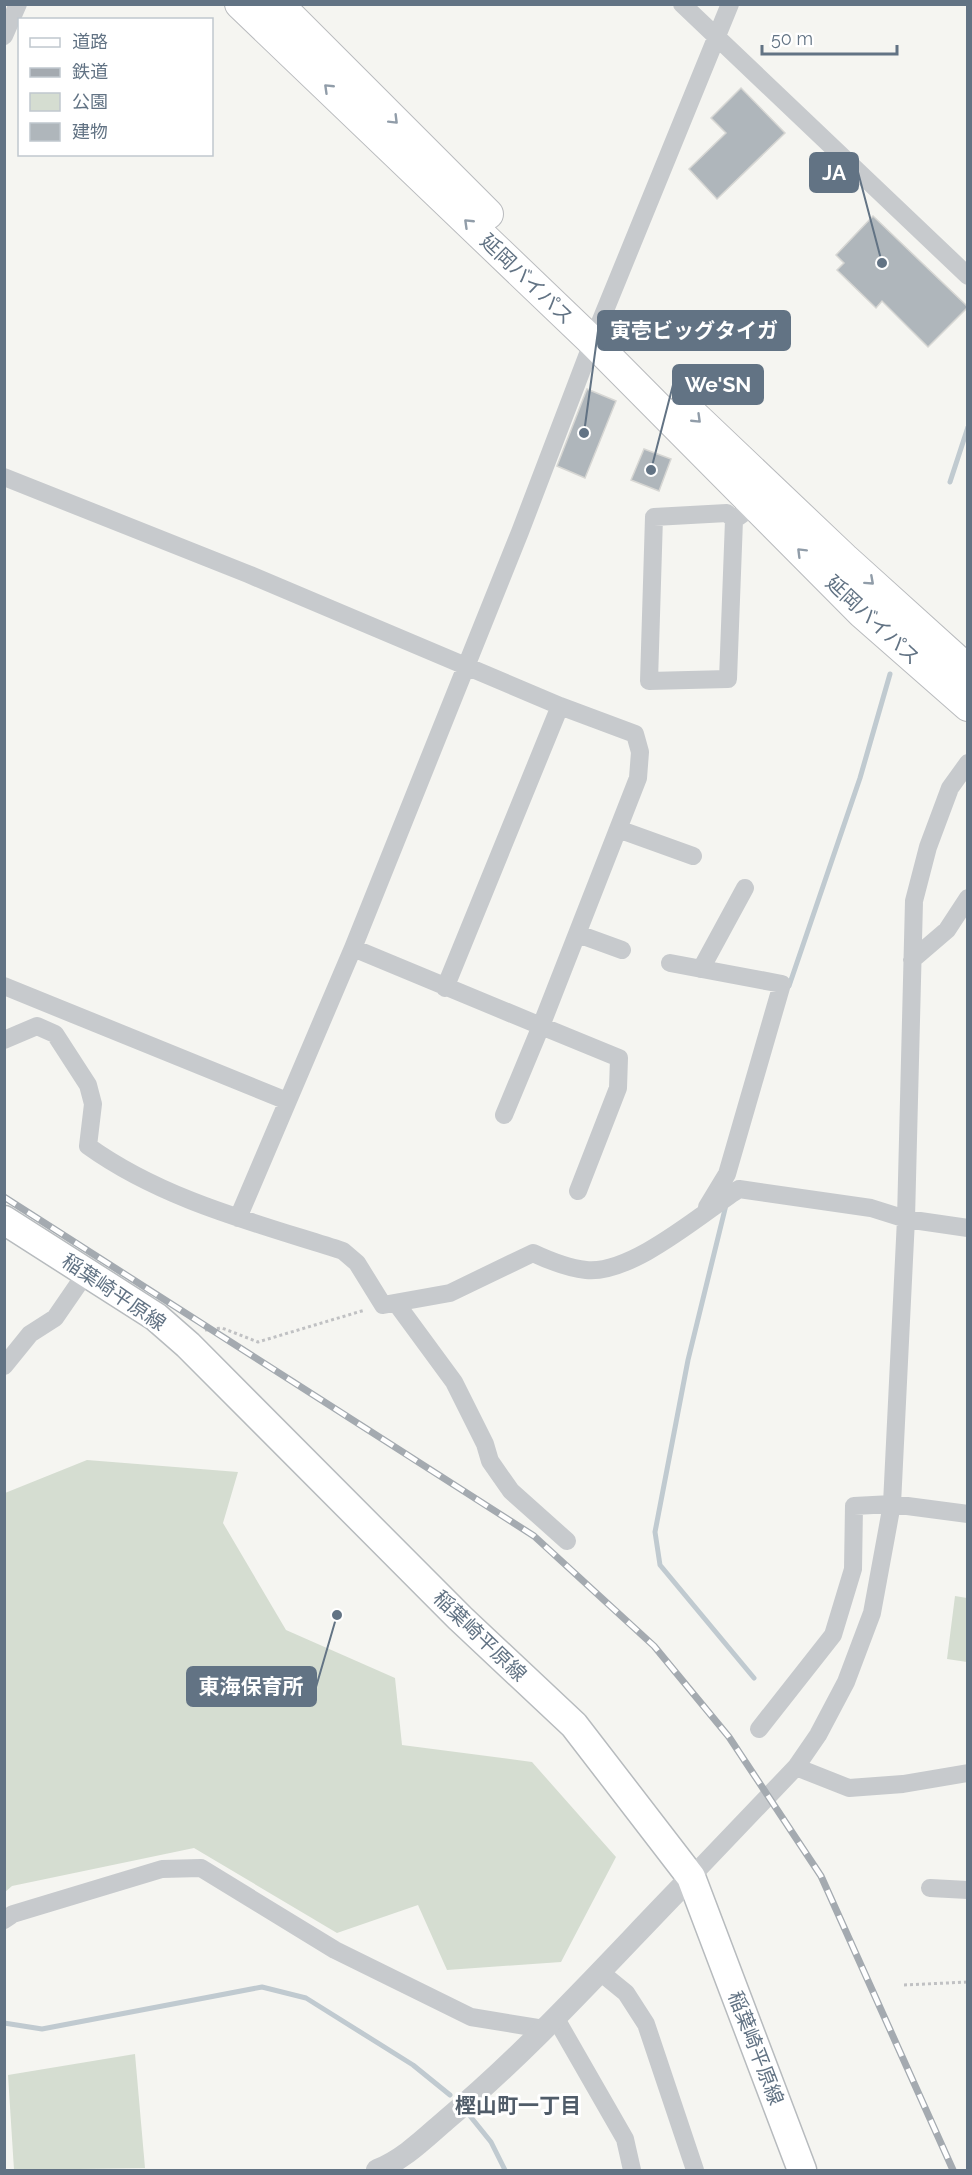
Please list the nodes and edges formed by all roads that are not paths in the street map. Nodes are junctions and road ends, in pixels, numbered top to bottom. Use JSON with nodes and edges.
{"nodes":[{"id":1,"x":18,"y":4,"type":"edge"},
{"id":2,"x":240,"y":4,"type":"edge"},
{"id":3,"x":278,"y":4,"type":"edge"},
{"id":4,"x":682,"y":4,"type":"edge"},
{"id":5,"x":730,"y":4,"type":"edge"},
{"id":6,"x":4,"y":36,"type":"edge"},
{"id":7,"x":717,"y":38,"type":"junction"},
{"id":8,"x":968,"y":276,"type":"edge"},
{"id":9,"x":596,"y":334,"type":"junction"},
{"id":10,"x":4,"y":477,"type":"edge"},
{"id":11,"x":744,"y":513,"type":"junction"},
{"id":12,"x":466,"y":666,"type":"junction"},
{"id":13,"x":968,"y":670,"type":"edge"},
{"id":14,"x":560,"y":706,"type":"junction"},
{"id":15,"x":968,"y":706,"type":"edge"},
{"id":16,"x":968,"y":763,"type":"edge"},
{"id":17,"x":618,"y":829,"type":"junction"},
{"id":18,"x":693,"y":856,"type":"dead end"},
{"id":19,"x":746,"y":888,"type":"dead end"},
{"id":20,"x":968,"y":897,"type":"edge"},
{"id":21,"x":578,"y":934,"type":"junction"},
{"id":22,"x":353,"y":948,"type":"junction"},
{"id":23,"x":622,"y":950,"type":"dead end"},
{"id":24,"x":912,"y":960,"type":"junction"},
{"id":25,"x":670,"y":963,"type":"dead end"},
{"id":26,"x":701,"y":969,"type":"junction"},
{"id":27,"x":4,"y":986,"type":"edge"},
{"id":28,"x":445,"y":988,"type":"junction"},
{"id":29,"x":541,"y":1026,"type":"junction"},
{"id":30,"x":4,"y":1041,"type":"edge"},
{"id":31,"x":287,"y":1101,"type":"junction"},
{"id":32,"x":504,"y":1115,"type":"dead end"},
{"id":33,"x":578,"y":1191,"type":"dead end"},
{"id":34,"x":709,"y":1209,"type":"junction"},
{"id":35,"x":238,"y":1218,"type":"junction"},
{"id":36,"x":906,"y":1219,"type":"junction"},
{"id":37,"x":4,"y":1220,"type":"edge"},
{"id":38,"x":968,"y":1228,"type":"edge"},
{"id":39,"x":86,"y":1273,"type":"junction"},
{"id":40,"x":390,"y":1304,"type":"junction"},
{"id":41,"x":4,"y":1366,"type":"edge"},
{"id":42,"x":892,"y":1504,"type":"junction"},
{"id":43,"x":968,"y":1515,"type":"edge"},
{"id":44,"x":567,"y":1542,"type":"dead end"},
{"id":45,"x":759,"y":1729,"type":"dead end"},
{"id":46,"x":796,"y":1767,"type":"junction"},
{"id":47,"x":968,"y":1773,"type":"edge"},
{"id":48,"x":691,"y":1877,"type":"junction"},
{"id":49,"x":930,"y":1888,"type":"dead end"},
{"id":50,"x":968,"y":1890,"type":"edge"},
{"id":51,"x":4,"y":1920,"type":"edge"},
{"id":52,"x":599,"y":1971,"type":"junction"},
{"id":53,"x":550,"y":2023,"type":"junction"},
{"id":54,"x":377,"y":2170,"type":"edge"},
{"id":55,"x":632,"y":2170,"type":"edge"},
{"id":56,"x":695,"y":2170,"type":"edge"},
{"id":57,"x":802,"y":2170,"type":"edge"}],
"edges":[{"from":1,"to":6,"type":"street"},
{"from":9,"to":2,"type":"highway","name":"延岡バイパス","one_way":true},
{"from":3,"to":9,"type":"highway","name":"延岡バイパス","one_way":true},
{"from":4,"to":7,"type":"street"},
{"from":5,"to":7,"type":"street"},
{"from":7,"to":8,"type":"street"},
{"from":7,"to":9,"type":"street"},
{"from":9,"to":11,"type":"highway","name":"延岡バイパス"},
{"from":9,"to":12,"type":"street"},
{"from":9,"to":13,"type":"highway","name":"延岡バイパス","one_way":true},
{"from":10,"to":12,"type":"street"},
{"from":11,"to":11,"type":"street"},
{"from":15,"to":11,"type":"highway","name":"延岡バイパス","one_way":true},
{"from":12,"to":14,"type":"street"},
{"from":12,"to":22,"type":"street"},
{"from":14,"to":17,"type":"street"},
{"from":14,"to":28,"type":"street"},
{"from":16,"to":24,"type":"street"},
{"from":17,"to":18,"type":"street"},
{"from":17,"to":21,"type":"street"},
{"from":19,"to":26,"type":"street"},
{"from":20,"to":24,"type":"street"},
{"from":21,"to":23,"type":"street"},
{"from":21,"to":29,"type":"street"},
{"from":22,"to":28,"type":"street"},
{"from":22,"to":31,"type":"street"},
{"from":24,"to":36,"type":"street"},
{"from":25,"to":26,"type":"street"},
{"from":26,"to":34,"type":"street"},
{"from":27,"to":31,"type":"street"},
{"from":28,"to":29,"type":"street"},
{"from":29,"to":32,"type":"street"},
{"from":29,"to":33,"type":"street"},
{"from":30,"to":35,"type":"street"},
{"from":31,"to":35,"type":"street"},
{"from":34,"to":36,"type":"street"},
{"from":34,"to":40,"type":"street"},
{"from":35,"to":40,"type":"street"},
{"from":36,"to":38,"type":"street"},
{"from":36,"to":42,"type":"street"},
{"from":37,"to":39,"type":"main road","name":"稲葉崎平原線"},
{"from":39,"to":41,"type":"street"},
{"from":39,"to":48,"type":"main road","name":"稲葉崎平原線"},
{"from":40,"to":44,"type":"street"},
{"from":42,"to":43,"type":"street"},
{"from":42,"to":45,"type":"street"},
{"from":42,"to":46,"type":"street"},
{"from":46,"to":47,"type":"street"},
{"from":46,"to":48,"type":"street"},
{"from":48,"to":52,"type":"street"},
{"from":48,"to":57,"type":"main road","name":"稲葉崎平原線"},
{"from":49,"to":50,"type":"street"},
{"from":51,"to":53,"type":"street"},
{"from":52,"to":53,"type":"street"},
{"from":52,"to":56,"type":"street"},
{"from":53,"to":54,"type":"street"},
{"from":53,"to":55,"type":"street"}]}
